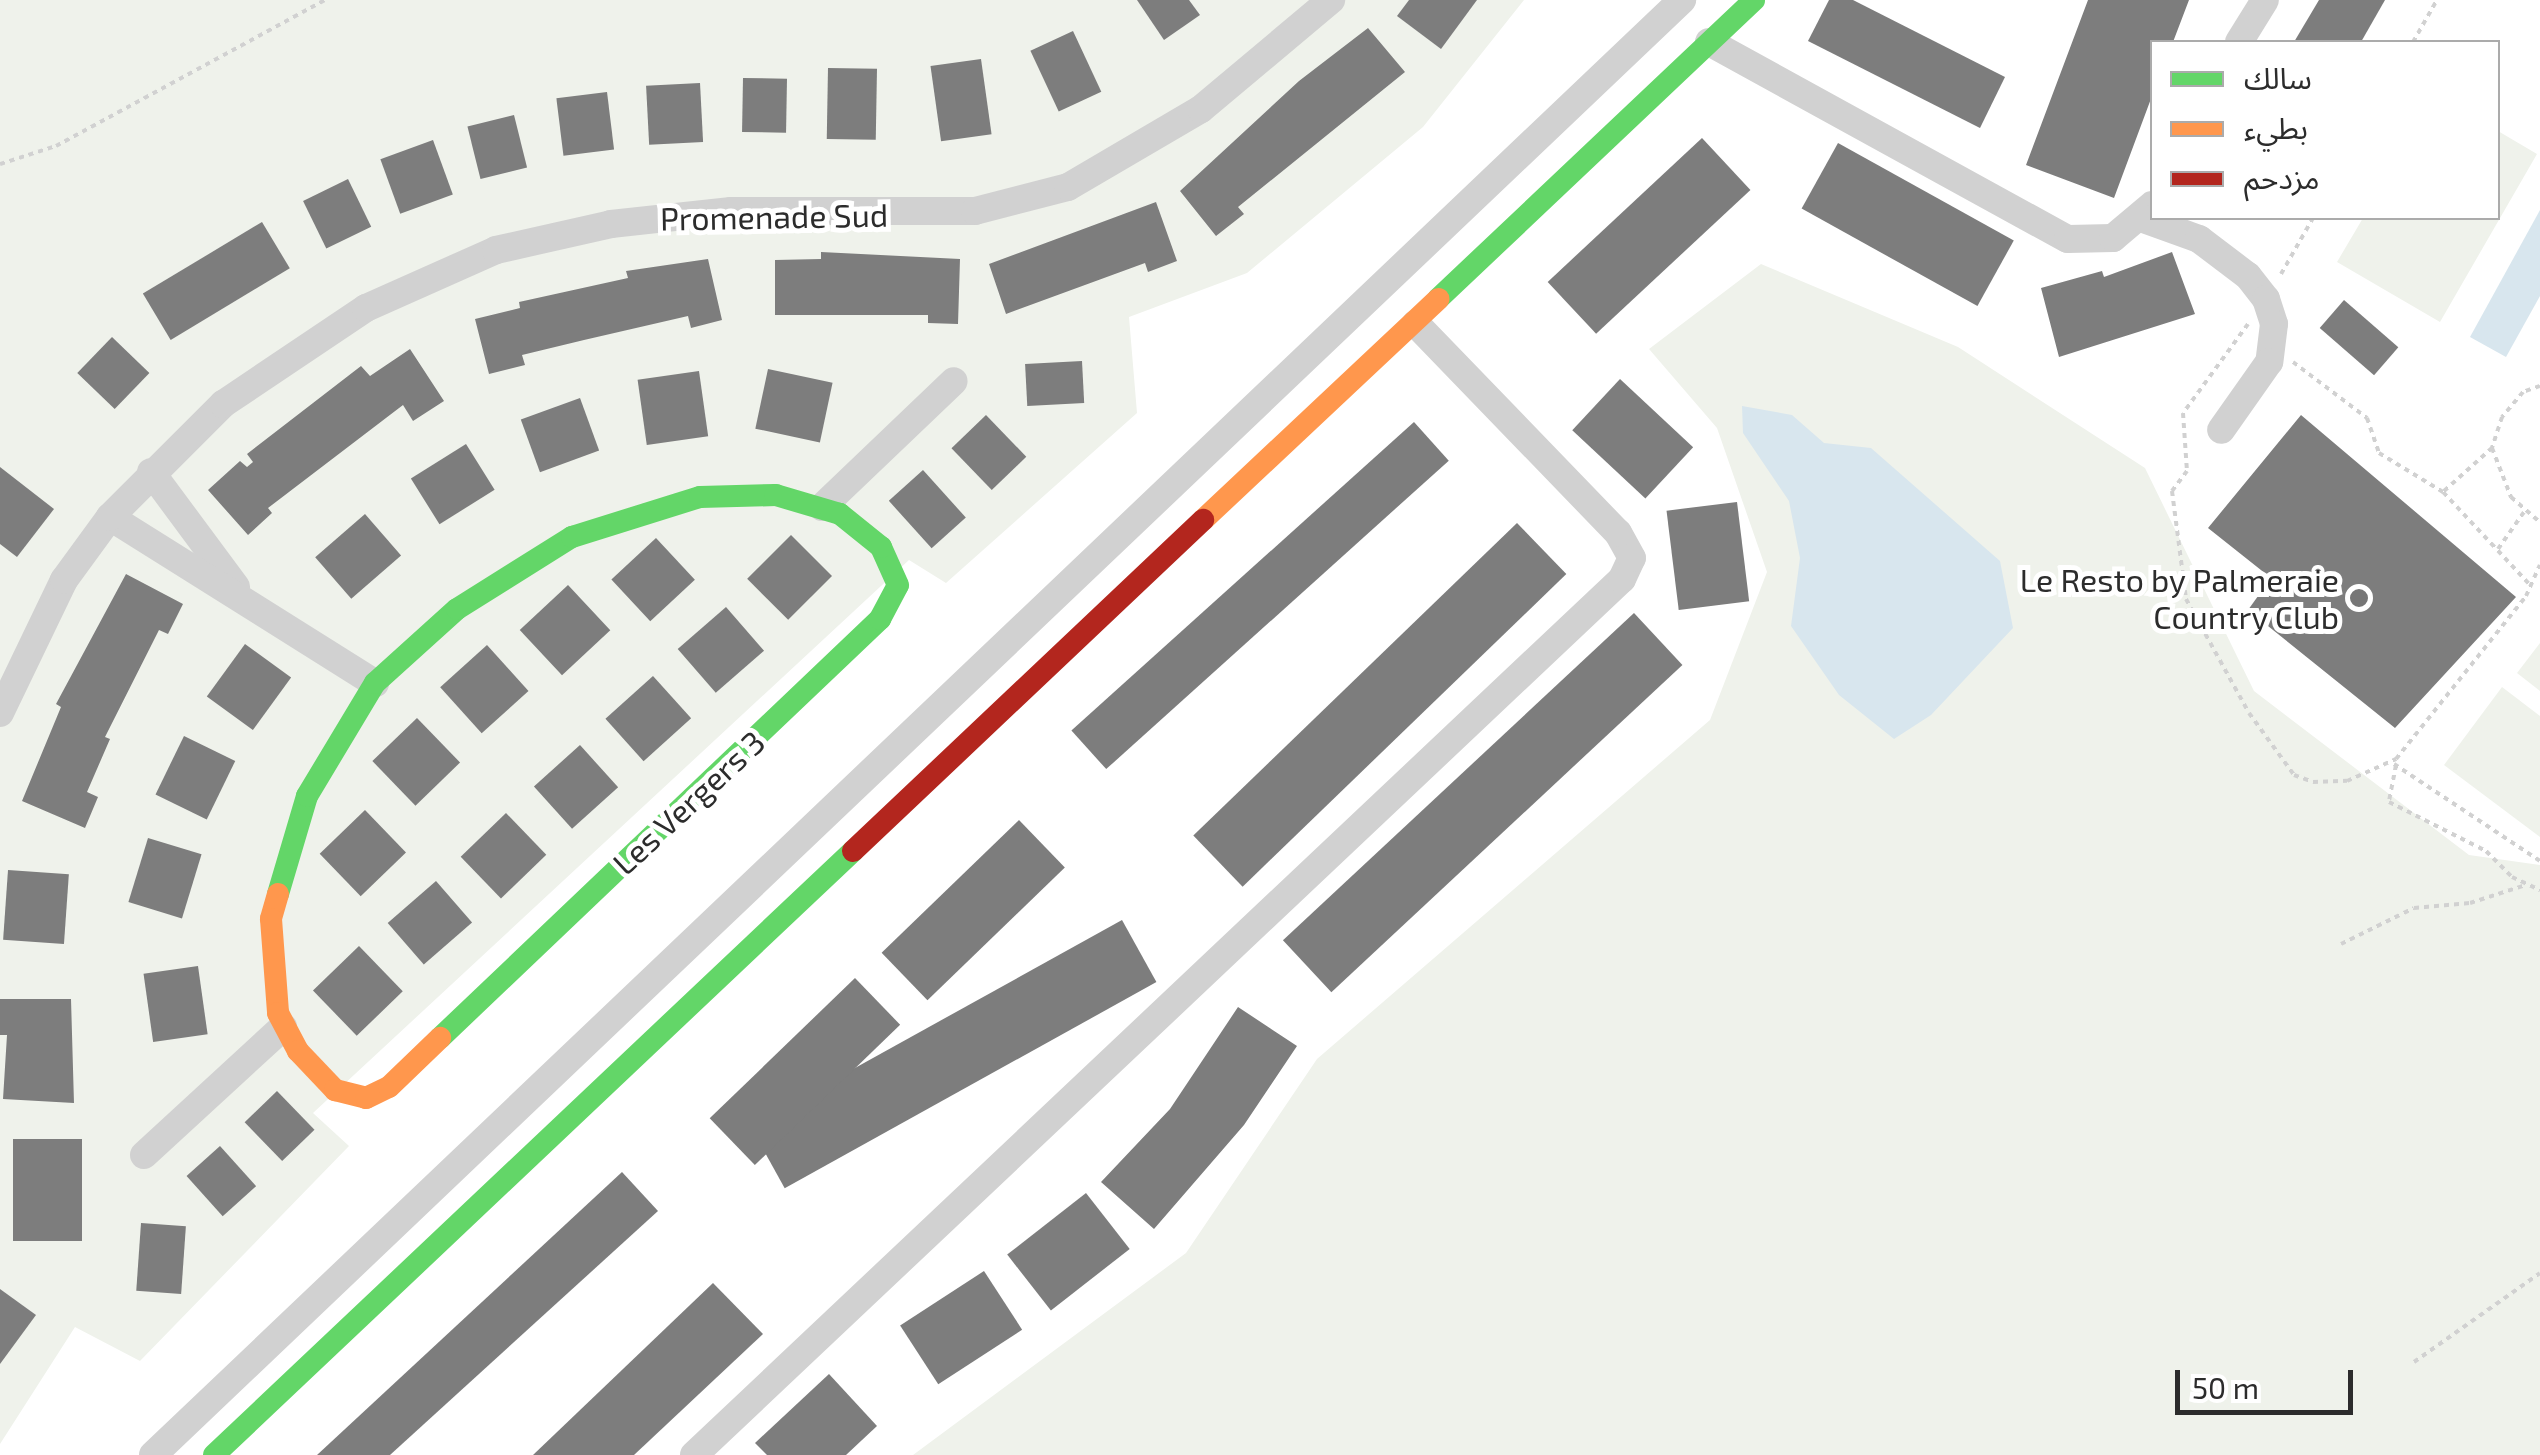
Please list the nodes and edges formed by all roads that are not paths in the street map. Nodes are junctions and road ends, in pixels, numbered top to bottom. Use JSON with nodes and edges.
{"nodes":[{"id":1,"x":1331,"y":0,"type":"edge"},
{"id":2,"x":1682,"y":0,"type":"edge"},
{"id":3,"x":1754,"y":0,"type":"edge"},
{"id":4,"x":2244,"y":0,"type":"edge"},
{"id":5,"x":2266,"y":0,"type":"edge"},
{"id":6,"x":2230,"y":40,"type":"edge"},
{"id":7,"x":2240,"y":40,"type":"edge"},
{"id":8,"x":1710,"y":42,"type":"junction"},
{"id":9,"x":2147,"y":212,"type":"edge"},
{"id":10,"x":2162,"y":220,"type":"edge"},
{"id":11,"x":1416,"y":324,"type":"junction"},
{"id":12,"x":954,"y":381,"type":"dead end"},
{"id":13,"x":2221,"y":430,"type":"dead end"},
{"id":14,"x":151,"y":472,"type":"junction"},
{"id":15,"x":822,"y":507,"type":"junction"},
{"id":16,"x":110,"y":517,"type":"junction"},
{"id":17,"x":243,"y":596,"type":"junction"},
{"id":18,"x":375,"y":683,"type":"junction"},
{"id":19,"x":0,"y":714,"type":"edge"},
{"id":20,"x":283,"y":1027,"type":"junction"},
{"id":21,"x":144,"y":1156,"type":"dead end"},
{"id":22,"x":153,"y":1455,"type":"edge"},
{"id":23,"x":214,"y":1455,"type":"edge"},
{"id":24,"x":694,"y":1455,"type":"edge"}],
"edges":[{"from":1,"to":14,"type":"street","name":"Promenade Sud"},
{"from":2,"to":22,"type":"street"},
{"from":3,"to":8,"type":"street"},
{"from":4,"to":6,"type":"street"},
{"from":5,"to":7,"type":"street"},
{"from":8,"to":9,"type":"street"},
{"from":8,"to":11,"type":"street"},
{"from":10,"to":13,"type":"street"},
{"from":11,"to":23,"type":"street"},
{"from":11,"to":24,"type":"street"},
{"from":12,"to":15,"type":"street"},
{"from":14,"to":16,"type":"street","name":"Promenade Sud"},
{"from":14,"to":17,"type":"street"},
{"from":15,"to":18,"type":"street","name":"Les Vergers 3"},
{"from":15,"to":20,"type":"street","name":"Les Vergers 3"},
{"from":16,"to":17,"type":"street"},
{"from":16,"to":19,"type":"street","name":"Promenade Sud"},
{"from":17,"to":18,"type":"street"},
{"from":18,"to":20,"type":"street","name":"Les Vergers 3"},
{"from":20,"to":21,"type":"street"}]}
